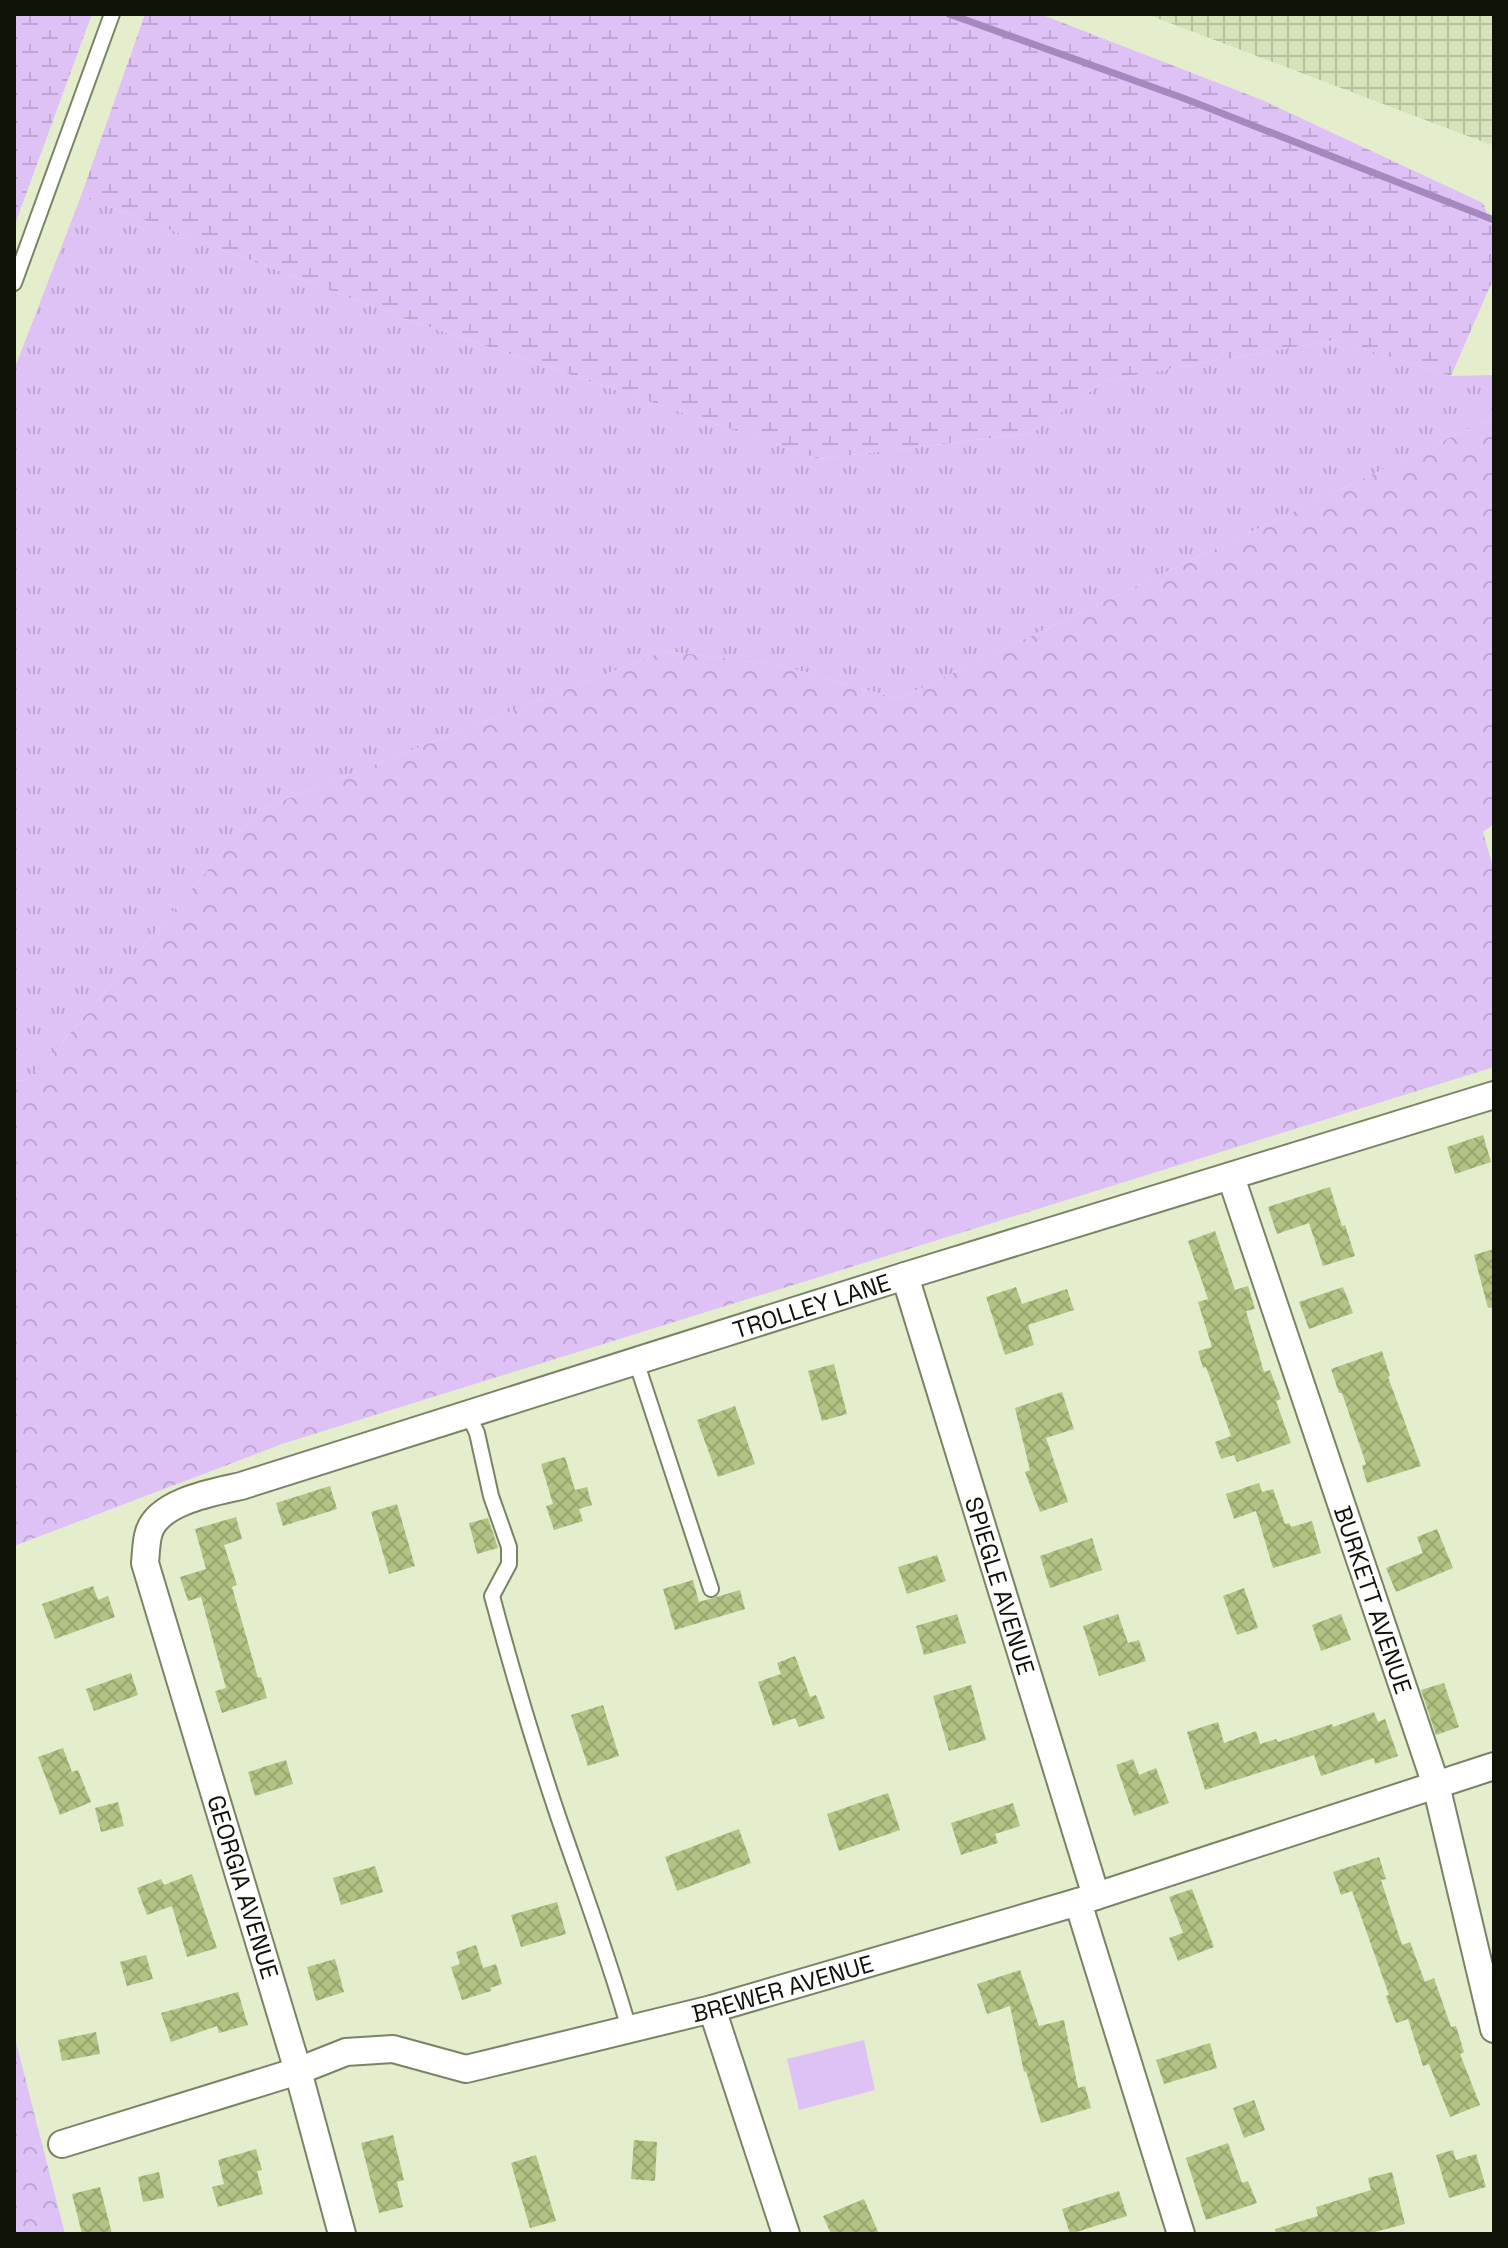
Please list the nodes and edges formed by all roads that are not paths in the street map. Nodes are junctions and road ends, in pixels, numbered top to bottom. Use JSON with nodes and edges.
{"nodes":[{"id":1,"x":112,"y":14,"type":"edge"},
{"id":2,"x":14,"y":283,"type":"edge"},
{"id":3,"x":1494,"y":1095,"type":"edge"},
{"id":4,"x":1231,"y":1177,"type":"junction"},
{"id":5,"x":905,"y":1276,"type":"junction"},
{"id":6,"x":636,"y":1361,"type":"junction"},
{"id":7,"x":468,"y":1414,"type":"junction"},
{"id":8,"x":148,"y":1541,"type":"joint"},
{"id":9,"x":711,"y":1589,"type":"dead end"},
{"id":10,"x":1494,"y":1766,"type":"edge"},
{"id":11,"x":1436,"y":1785,"type":"junction"},
{"id":12,"x":1087,"y":1899,"type":"junction"},
{"id":13,"x":712,"y":2009,"type":"junction"},
{"id":14,"x":629,"y":2029,"type":"junction"},
{"id":15,"x":1494,"y":2029,"type":"edge"},
{"id":16,"x":298,"y":2071,"type":"junction"},
{"id":17,"x":62,"y":2144,"type":"dead end"},
{"id":18,"x":342,"y":2234,"type":"edge"},
{"id":19,"x":786,"y":2234,"type":"edge"},
{"id":20,"x":1181,"y":2234,"type":"edge"}],
"edges":[{"from":1,"to":2,"type":"lane"},
{"from":3,"to":4,"type":"street","name":"TROLLEY LANE"},
{"from":4,"to":5,"type":"street","name":"TROLLEY LANE"},
{"from":4,"to":11,"type":"street","name":"BURKETT AVENUE"},
{"from":5,"to":6,"type":"street","name":"TROLLEY LANE"},
{"from":5,"to":12,"type":"street","name":"SPIEGLE AVENUE"},
{"from":6,"to":7,"type":"street","name":"TROLLEY LANE"},
{"from":6,"to":9,"type":"lane"},
{"from":7,"to":8,"type":"street","name":"TROLLEY LANE"},
{"from":7,"to":14,"type":"lane"},
{"from":8,"to":16,"type":"street","name":"GEORGIA AVENUE"},
{"from":10,"to":11,"type":"street","name":"BREWER AVENUE"},
{"from":11,"to":12,"type":"street","name":"BREWER AVENUE"},
{"from":11,"to":15,"type":"street","name":"BURKETT AVENUE"},
{"from":12,"to":13,"type":"street","name":"BREWER AVENUE"},
{"from":12,"to":20,"type":"street","name":"SPIEGLE AVENUE"},
{"from":13,"to":14,"type":"street","name":"BREWER AVENUE"},
{"from":13,"to":19,"type":"street"},
{"from":14,"to":16,"type":"street","name":"BREWER AVENUE"},
{"from":16,"to":17,"type":"street","name":"BREWER AVENUE"},
{"from":16,"to":18,"type":"street","name":"GEORGIA AVENUE"}]}
